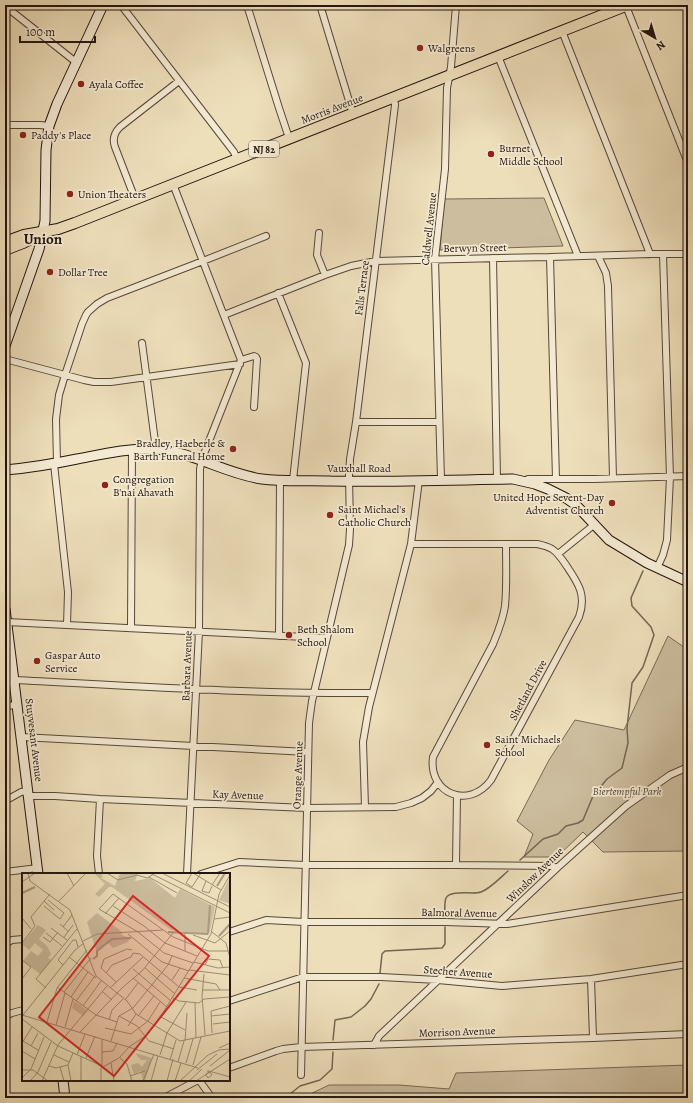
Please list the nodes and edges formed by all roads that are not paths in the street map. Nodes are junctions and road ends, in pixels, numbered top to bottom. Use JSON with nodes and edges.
{"nodes":[{"id":1,"x":103,"y":5,"type":"edge"},
{"id":2,"x":116,"y":5,"type":"edge"},
{"id":3,"x":121,"y":5,"type":"edge"},
{"id":4,"x":248,"y":5,"type":"edge"},
{"id":5,"x":320,"y":5,"type":"edge"},
{"id":6,"x":456,"y":5,"type":"edge"},
{"id":7,"x":627,"y":5,"type":"edge"},
{"id":8,"x":5,"y":6,"type":"edge"},
{"id":9,"x":562,"y":31,"type":"junction"},
{"id":10,"x":498,"y":56,"type":"junction"},
{"id":11,"x":77,"y":62,"type":"junction"},
{"id":12,"x":449,"y":76,"type":"junction"},
{"id":13,"x":179,"y":81,"type":"junction"},
{"id":14,"x":394,"y":98,"type":"junction"},
{"id":15,"x":353,"y":114,"type":"junction"},
{"id":16,"x":5,"y":125,"type":"edge"},
{"id":17,"x":49,"y":126,"type":"junction"},
{"id":18,"x":289,"y":138,"type":"junction"},
{"id":19,"x":237,"y":159,"type":"junction"},
{"id":20,"x":688,"y":163,"type":"edge"},
{"id":21,"x":173,"y":184,"type":"junction"},
{"id":22,"x":135,"y":199,"type":"junction"},
{"id":23,"x":44,"y":232,"type":"junction"},
{"id":24,"x":319,"y":233,"type":"dead end"},
{"id":25,"x":266,"y":236,"type":"dead end"},
{"id":26,"x":5,"y":242,"type":"edge"},
{"id":27,"x":5,"y":250,"type":"edge"},
{"id":28,"x":650,"y":254,"type":"junction"},
{"id":29,"x":663,"y":254,"type":"junction"},
{"id":30,"x":688,"y":254,"type":"edge"},
{"id":31,"x":578,"y":256,"type":"junction"},
{"id":32,"x":598,"y":256,"type":"junction"},
{"id":33,"x":550,"y":257,"type":"junction"},
{"id":34,"x":493,"y":258,"type":"junction"},
{"id":35,"x":435,"y":259,"type":"junction"},
{"id":36,"x":203,"y":261,"type":"junction"},
{"id":37,"x":376,"y":261,"type":"junction"},
{"id":38,"x":325,"y":275,"type":"junction"},
{"id":39,"x":278,"y":293,"type":"junction"},
{"id":40,"x":224,"y":315,"type":"junction"},
{"id":41,"x":142,"y":343,"type":"dead end"},
{"id":42,"x":5,"y":346,"type":"edge"},
{"id":43,"x":5,"y":359,"type":"edge"},
{"id":44,"x":241,"y":362,"type":"junction"},
{"id":45,"x":65,"y":375,"type":"junction"},
{"id":46,"x":147,"y":377,"type":"junction"},
{"id":47,"x":254,"y":407,"type":"dead end"},
{"id":48,"x":356,"y":422,"type":"junction"},
{"id":49,"x":439,"y":422,"type":"junction"},
{"id":50,"x":132,"y":449,"type":"junction"},
{"id":51,"x":156,"y":449,"type":"junction"},
{"id":52,"x":202,"y":460,"type":"junction"},
{"id":53,"x":56,"y":463,"type":"junction"},
{"id":54,"x":5,"y":470,"type":"edge"},
{"id":55,"x":688,"y":476,"type":"edge"},
{"id":56,"x":670,"y":477,"type":"junction"},
{"id":57,"x":612,"y":478,"type":"junction"},
{"id":58,"x":556,"y":479,"type":"junction"},
{"id":59,"x":293,"y":480,"type":"junction"},
{"id":60,"x":418,"y":480,"type":"junction"},
{"id":61,"x":441,"y":480,"type":"junction"},
{"id":62,"x":497,"y":480,"type":"junction"},
{"id":63,"x":512,"y":480,"type":"junction"},
{"id":64,"x":280,"y":481,"type":"junction"},
{"id":65,"x":349,"y":481,"type":"junction"},
{"id":66,"x":595,"y":524,"type":"junction"},
{"id":67,"x":410,"y":544,"type":"junction"},
{"id":68,"x":506,"y":544,"type":"junction"},
{"id":69,"x":558,"y":554,"type":"junction"},
{"id":70,"x":657,"y":568,"type":"junction"},
{"id":71,"x":688,"y":582,"type":"edge"},
{"id":72,"x":5,"y":609,"type":"edge"},
{"id":73,"x":7,"y":622,"type":"junction"},
{"id":74,"x":67,"y":625,"type":"junction"},
{"id":75,"x":131,"y":628,"type":"junction"},
{"id":76,"x":199,"y":632,"type":"junction"},
{"id":77,"x":279,"y":636,"type":"junction"},
{"id":78,"x":326,"y":638,"type":"junction"},
{"id":79,"x":14,"y":680,"type":"junction"},
{"id":80,"x":196,"y":689,"type":"junction"},
{"id":81,"x":314,"y":693,"type":"junction"},
{"id":82,"x":372,"y":693,"type":"junction"},
{"id":83,"x":17,"y":705,"type":"junction"},
{"id":84,"x":5,"y":706,"type":"edge"},
{"id":85,"x":21,"y":737,"type":"junction"},
{"id":86,"x":194,"y":746,"type":"junction"},
{"id":87,"x":308,"y":752,"type":"junction"},
{"id":88,"x":688,"y":767,"type":"edge"},
{"id":89,"x":438,"y":782,"type":"junction"},
{"id":90,"x":28,"y":793,"type":"junction"},
{"id":91,"x":457,"y":795,"type":"junction"},
{"id":92,"x":100,"y":799,"type":"junction"},
{"id":93,"x":5,"y":801,"type":"edge"},
{"id":94,"x":191,"y":803,"type":"junction"},
{"id":95,"x":365,"y":807,"type":"junction"},
{"id":96,"x":307,"y":808,"type":"junction"},
{"id":97,"x":456,"y":864,"type":"junction"},
{"id":98,"x":305,"y":865,"type":"junction"},
{"id":99,"x":557,"y":868,"type":"junction"},
{"id":100,"x":38,"y":871,"type":"edge"},
{"id":101,"x":5,"y":872,"type":"edge"},
{"id":102,"x":99,"y":873,"type":"edge"},
{"id":103,"x":187,"y":873,"type":"edge"},
{"id":104,"x":204,"y":873,"type":"edge"},
{"id":105,"x":688,"y":895,"type":"edge"},
{"id":106,"x":304,"y":922,"type":"junction"},
{"id":107,"x":499,"y":924,"type":"junction"},
{"id":108,"x":230,"y":932,"type":"edge"},
{"id":109,"x":22,"y":939,"type":"edge"},
{"id":110,"x":5,"y":944,"type":"edge"},
{"id":111,"x":688,"y":964,"type":"edge"},
{"id":112,"x":303,"y":977,"type":"junction"},
{"id":113,"x":591,"y":979,"type":"junction"},
{"id":114,"x":438,"y":980,"type":"junction"},
{"id":115,"x":230,"y":1001,"type":"edge"},
{"id":116,"x":22,"y":1010,"type":"edge"},
{"id":117,"x":5,"y":1016,"type":"edge"},
{"id":118,"x":688,"y":1034,"type":"edge"},
{"id":119,"x":593,"y":1038,"type":"junction"},
{"id":120,"x":374,"y":1045,"type":"junction"},
{"id":121,"x":301,"y":1047,"type":"junction"},
{"id":122,"x":230,"y":1068,"type":"edge"},
{"id":123,"x":301,"y":1075,"type":"dead end"},
{"id":124,"x":63,"y":1081,"type":"edge"},
{"id":125,"x":196,"y":1081,"type":"edge"},
{"id":126,"x":199,"y":1081,"type":"edge"},
{"id":127,"x":65,"y":1098,"type":"edge"},
{"id":128,"x":164,"y":1098,"type":"edge"},
{"id":129,"x":212,"y":1098,"type":"edge"}],
"edges":[{"from":1,"to":2,"type":"street"},
{"from":1,"to":11,"type":"street"},
{"from":3,"to":13,"type":"street"},
{"from":4,"to":18,"type":"street"},
{"from":5,"to":15,"type":"street"},
{"from":6,"to":12,"type":"street","name":"Caldwell Avenue"},
{"from":7,"to":9,"type":"main road","name":"Morris Avenue","number":"NJ 82"},
{"from":7,"to":20,"type":"street"},
{"from":8,"to":11,"type":"street"},
{"from":9,"to":10,"type":"main road","name":"Morris Avenue","number":"NJ 82"},
{"from":9,"to":28,"type":"street"},
{"from":10,"to":12,"type":"main road","name":"Morris Avenue","number":"NJ 82"},
{"from":10,"to":31,"type":"street"},
{"from":11,"to":17,"type":"street"},
{"from":12,"to":14,"type":"main road","name":"Morris Avenue","number":"NJ 82"},
{"from":12,"to":35,"type":"street","name":"Caldwell Avenue"},
{"from":13,"to":19,"type":"street"},
{"from":13,"to":22,"type":"street"},
{"from":14,"to":15,"type":"main road","name":"Morris Avenue","number":"NJ 82"},
{"from":14,"to":37,"type":"street","name":"Falls Terrace"},
{"from":15,"to":18,"type":"main road","name":"Morris Avenue","number":"NJ 82"},
{"from":16,"to":17,"type":"street"},
{"from":17,"to":23,"type":"street"},
{"from":18,"to":19,"type":"main road","name":"Morris Avenue","number":"NJ 82"},
{"from":19,"to":21,"type":"main road","name":"Morris Avenue","number":"NJ 82"},
{"from":21,"to":22,"type":"main road","name":"Morris Avenue","number":"NJ 82"},
{"from":21,"to":36,"type":"street"},
{"from":22,"to":23,"type":"main road","name":"Morris Avenue","number":"NJ 82"},
{"from":23,"to":26,"type":"main road","name":"Morris Avenue","number":"NJ 82"},
{"from":23,"to":27,"type":"main road","name":"Morris Avenue","number":"NJ 82"},
{"from":23,"to":42,"type":"street"},
{"from":24,"to":38,"type":"street"},
{"from":25,"to":36,"type":"street"},
{"from":28,"to":29,"type":"street","name":"Berwyn Street"},
{"from":28,"to":32,"type":"street","name":"Berwyn Street"},
{"from":29,"to":30,"type":"street","name":"Berwyn Street"},
{"from":29,"to":56,"type":"street"},
{"from":31,"to":32,"type":"street","name":"Berwyn Street"},
{"from":31,"to":33,"type":"street","name":"Berwyn Street"},
{"from":32,"to":57,"type":"street"},
{"from":33,"to":34,"type":"street","name":"Berwyn Street"},
{"from":33,"to":58,"type":"street"},
{"from":34,"to":35,"type":"street","name":"Berwyn Street"},
{"from":34,"to":62,"type":"street"},
{"from":35,"to":37,"type":"street","name":"Berwyn Street"},
{"from":35,"to":49,"type":"street","name":"Caldwell Avenue"},
{"from":36,"to":40,"type":"street"},
{"from":36,"to":45,"type":"street"},
{"from":37,"to":38,"type":"street","name":"Berwyn Street"},
{"from":37,"to":48,"type":"street","name":"Falls Terrace"},
{"from":38,"to":39,"type":"street","name":"Berwyn Street"},
{"from":39,"to":40,"type":"street","name":"Berwyn Street"},
{"from":39,"to":59,"type":"street"},
{"from":40,"to":44,"type":"street"},
{"from":41,"to":46,"type":"street"},
{"from":43,"to":45,"type":"street"},
{"from":44,"to":46,"type":"street"},
{"from":44,"to":47,"type":"street"},
{"from":44,"to":52,"type":"street","name":"Barbara Avenue"},
{"from":45,"to":46,"type":"street"},
{"from":45,"to":53,"type":"street"},
{"from":46,"to":51,"type":"street"},
{"from":48,"to":49,"type":"street"},
{"from":48,"to":65,"type":"street","name":"Falls Terrace"},
{"from":49,"to":61,"type":"street","name":"Caldwell Avenue"},
{"from":50,"to":51,"type":"street","name":"Vauxhall Road"},
{"from":50,"to":53,"type":"street","name":"Vauxhall Road"},
{"from":50,"to":75,"type":"street"},
{"from":51,"to":52,"type":"street","name":"Vauxhall Road"},
{"from":52,"to":64,"type":"street","name":"Vauxhall Road"},
{"from":52,"to":76,"type":"street","name":"Barbara Avenue"},
{"from":53,"to":54,"type":"street","name":"Vauxhall Road"},
{"from":53,"to":74,"type":"street"},
{"from":55,"to":56,"type":"street"},
{"from":56,"to":57,"type":"street"},
{"from":56,"to":70,"type":"street"},
{"from":57,"to":58,"type":"street"},
{"from":58,"to":63,"type":"street"},
{"from":59,"to":64,"type":"street","name":"Vauxhall Road"},
{"from":59,"to":65,"type":"street","name":"Vauxhall Road"},
{"from":60,"to":61,"type":"street","name":"Vauxhall Road"},
{"from":60,"to":65,"type":"street","name":"Vauxhall Road"},
{"from":60,"to":67,"type":"street"},
{"from":61,"to":62,"type":"street","name":"Vauxhall Road"},
{"from":62,"to":63,"type":"street","name":"Vauxhall Road"},
{"from":63,"to":66,"type":"street","name":"Vauxhall Road"},
{"from":64,"to":77,"type":"street"},
{"from":65,"to":78,"type":"street","name":"Orange Avenue"},
{"from":66,"to":69,"type":"street"},
{"from":66,"to":70,"type":"street","name":"Vauxhall Road"},
{"from":67,"to":68,"type":"street"},
{"from":67,"to":82,"type":"street"},
{"from":68,"to":69,"type":"street"},
{"from":68,"to":89,"type":"street"},
{"from":69,"to":91,"type":"street","name":"Shetland Drive"},
{"from":70,"to":71,"type":"street","name":"Vauxhall Road"},
{"from":72,"to":73,"type":"street","name":"Stuyvesant Avenue"},
{"from":73,"to":74,"type":"street"},
{"from":73,"to":79,"type":"street","name":"Stuyvesant Avenue"},
{"from":74,"to":75,"type":"street"},
{"from":75,"to":76,"type":"street"},
{"from":76,"to":77,"type":"street"},
{"from":76,"to":80,"type":"street","name":"Barbara Avenue"},
{"from":77,"to":78,"type":"street"},
{"from":78,"to":81,"type":"street","name":"Orange Avenue"},
{"from":79,"to":80,"type":"street"},
{"from":79,"to":83,"type":"street","name":"Stuyvesant Avenue"},
{"from":80,"to":81,"type":"street"},
{"from":80,"to":86,"type":"street","name":"Barbara Avenue"},
{"from":81,"to":82,"type":"street"},
{"from":81,"to":87,"type":"street","name":"Orange Avenue"},
{"from":82,"to":95,"type":"street"},
{"from":83,"to":84,"type":"street"},
{"from":83,"to":85,"type":"street","name":"Stuyvesant Avenue"},
{"from":85,"to":86,"type":"street"},
{"from":85,"to":90,"type":"street","name":"Stuyvesant Avenue"},
{"from":86,"to":87,"type":"street"},
{"from":86,"to":94,"type":"street","name":"Barbara Avenue"},
{"from":87,"to":96,"type":"street","name":"Orange Avenue"},
{"from":88,"to":99,"type":"street","name":"Winslow Avenue"},
{"from":89,"to":91,"type":"street"},
{"from":89,"to":95,"type":"street","name":"Kay Avenue"},
{"from":90,"to":92,"type":"street","name":"Kay Avenue"},
{"from":90,"to":93,"type":"street"},
{"from":90,"to":100,"type":"street","name":"Stuyvesant Avenue"},
{"from":91,"to":97,"type":"street"},
{"from":92,"to":94,"type":"street","name":"Kay Avenue"},
{"from":92,"to":102,"type":"street"},
{"from":94,"to":96,"type":"street","name":"Kay Avenue"},
{"from":94,"to":103,"type":"street","name":"Barbara Avenue"},
{"from":95,"to":96,"type":"street","name":"Kay Avenue"},
{"from":96,"to":98,"type":"street","name":"Orange Avenue"},
{"from":97,"to":98,"type":"street"},
{"from":97,"to":99,"type":"street"},
{"from":98,"to":104,"type":"street"},
{"from":98,"to":106,"type":"street","name":"Orange Avenue"},
{"from":99,"to":107,"type":"street","name":"Winslow Avenue"},
{"from":100,"to":101,"type":"street"},
{"from":105,"to":107,"type":"street","name":"Balmoral Avenue"},
{"from":106,"to":107,"type":"street","name":"Balmoral Avenue"},
{"from":106,"to":108,"type":"street","name":"Balmoral Avenue"},
{"from":106,"to":112,"type":"street","name":"Orange Avenue"},
{"from":107,"to":114,"type":"street","name":"Winslow Avenue"},
{"from":109,"to":110,"type":"street"},
{"from":111,"to":113,"type":"street","name":"Stecher Avenue"},
{"from":112,"to":114,"type":"street","name":"Stecher Avenue"},
{"from":112,"to":115,"type":"street","name":"Stecher Avenue"},
{"from":112,"to":121,"type":"street","name":"Orange Avenue"},
{"from":113,"to":114,"type":"street","name":"Stecher Avenue"},
{"from":113,"to":119,"type":"street"},
{"from":114,"to":120,"type":"street","name":"Winslow Avenue"},
{"from":116,"to":117,"type":"street"},
{"from":118,"to":119,"type":"street","name":"Morrison Avenue"},
{"from":119,"to":120,"type":"street","name":"Morrison Avenue"},
{"from":120,"to":121,"type":"street","name":"Morrison Avenue"},
{"from":121,"to":122,"type":"street","name":"Morrison Avenue"},
{"from":121,"to":123,"type":"street","name":"Orange Avenue"},
{"from":124,"to":127,"type":"street"},
{"from":125,"to":128,"type":"street"},
{"from":126,"to":129,"type":"street"}]}
